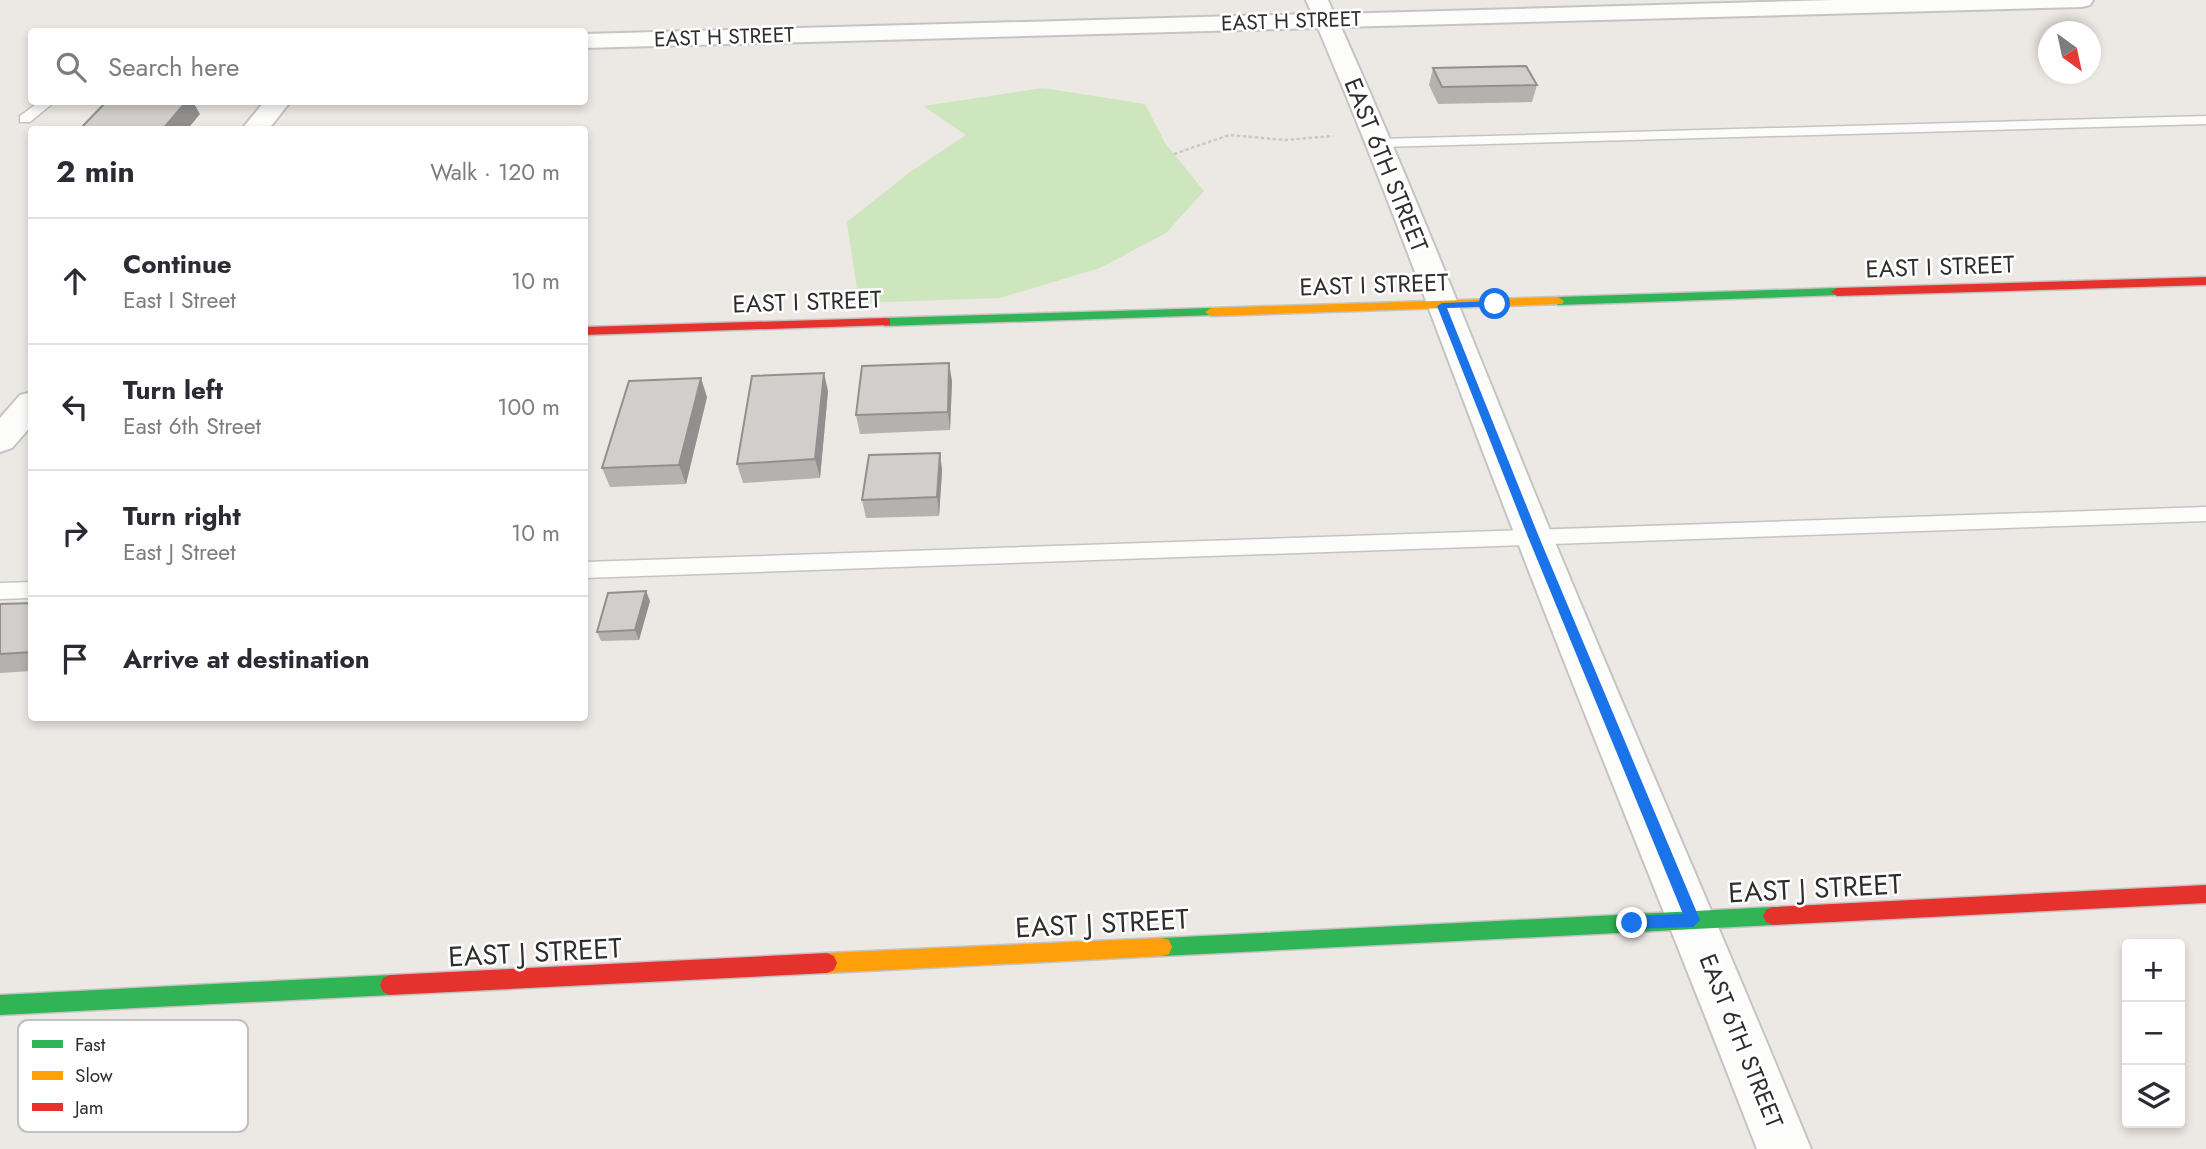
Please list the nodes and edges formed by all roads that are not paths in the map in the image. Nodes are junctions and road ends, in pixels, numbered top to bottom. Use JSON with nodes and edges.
{"nodes":[{"id":1,"x":2082,"y":0,"type":"edge"},
{"id":2,"x":1321,"y":10,"type":"edge"},
{"id":3,"x":588,"y":41,"type":"edge"},
{"id":4,"x":43,"y":105,"type":"edge"},
{"id":5,"x":275,"y":105,"type":"edge"},
{"id":6,"x":25,"y":120,"type":"dead end"},
{"id":7,"x":2206,"y":120,"type":"edge"},
{"id":8,"x":257,"y":126,"type":"edge"},
{"id":9,"x":1378,"y":137,"type":"junction"},
{"id":10,"x":2206,"y":281,"type":"edge"},
{"id":11,"x":1442,"y":306,"type":"junction"},
{"id":12,"x":588,"y":331,"type":"edge"},
{"id":13,"x":28,"y":408,"type":"edge"},
{"id":14,"x":0,"y":440,"type":"edge"},
{"id":15,"x":2206,"y":514,"type":"edge"},
{"id":16,"x":1534,"y":537,"type":"junction"},
{"id":17,"x":588,"y":570,"type":"edge"},
{"id":18,"x":28,"y":590,"type":"edge"},
{"id":19,"x":0,"y":591,"type":"edge"},
{"id":20,"x":2206,"y":894,"type":"edge"},
{"id":21,"x":1693,"y":920,"type":"junction"},
{"id":22,"x":0,"y":1005,"type":"edge"},
{"id":23,"x":1784,"y":1149,"type":"edge"}],
"edges":[{"from":1,"to":2,"type":"street","name":"EAST H STREET"},
{"from":2,"to":3,"type":"street","name":"EAST H STREET"},
{"from":2,"to":9,"type":"street","name":"EAST 6TH STREET"},
{"from":4,"to":6,"type":"lane"},
{"from":5,"to":8,"type":"street"},
{"from":7,"to":9,"type":"lane"},
{"from":9,"to":11,"type":"street","name":"EAST 6TH STREET"},
{"from":10,"to":11,"type":"street","name":"EAST I STREET"},
{"from":11,"to":12,"type":"street","name":"EAST I STREET"},
{"from":11,"to":16,"type":"street","name":"EAST 6TH STREET"},
{"from":13,"to":14,"type":"street"},
{"from":15,"to":16,"type":"lane"},
{"from":16,"to":17,"type":"lane"},
{"from":16,"to":21,"type":"street","name":"EAST 6TH STREET"},
{"from":18,"to":19,"type":"lane"},
{"from":20,"to":21,"type":"street","name":"EAST J STREET"},
{"from":21,"to":22,"type":"street","name":"EAST J STREET"},
{"from":21,"to":23,"type":"street","name":"EAST 6TH STREET"}]}
